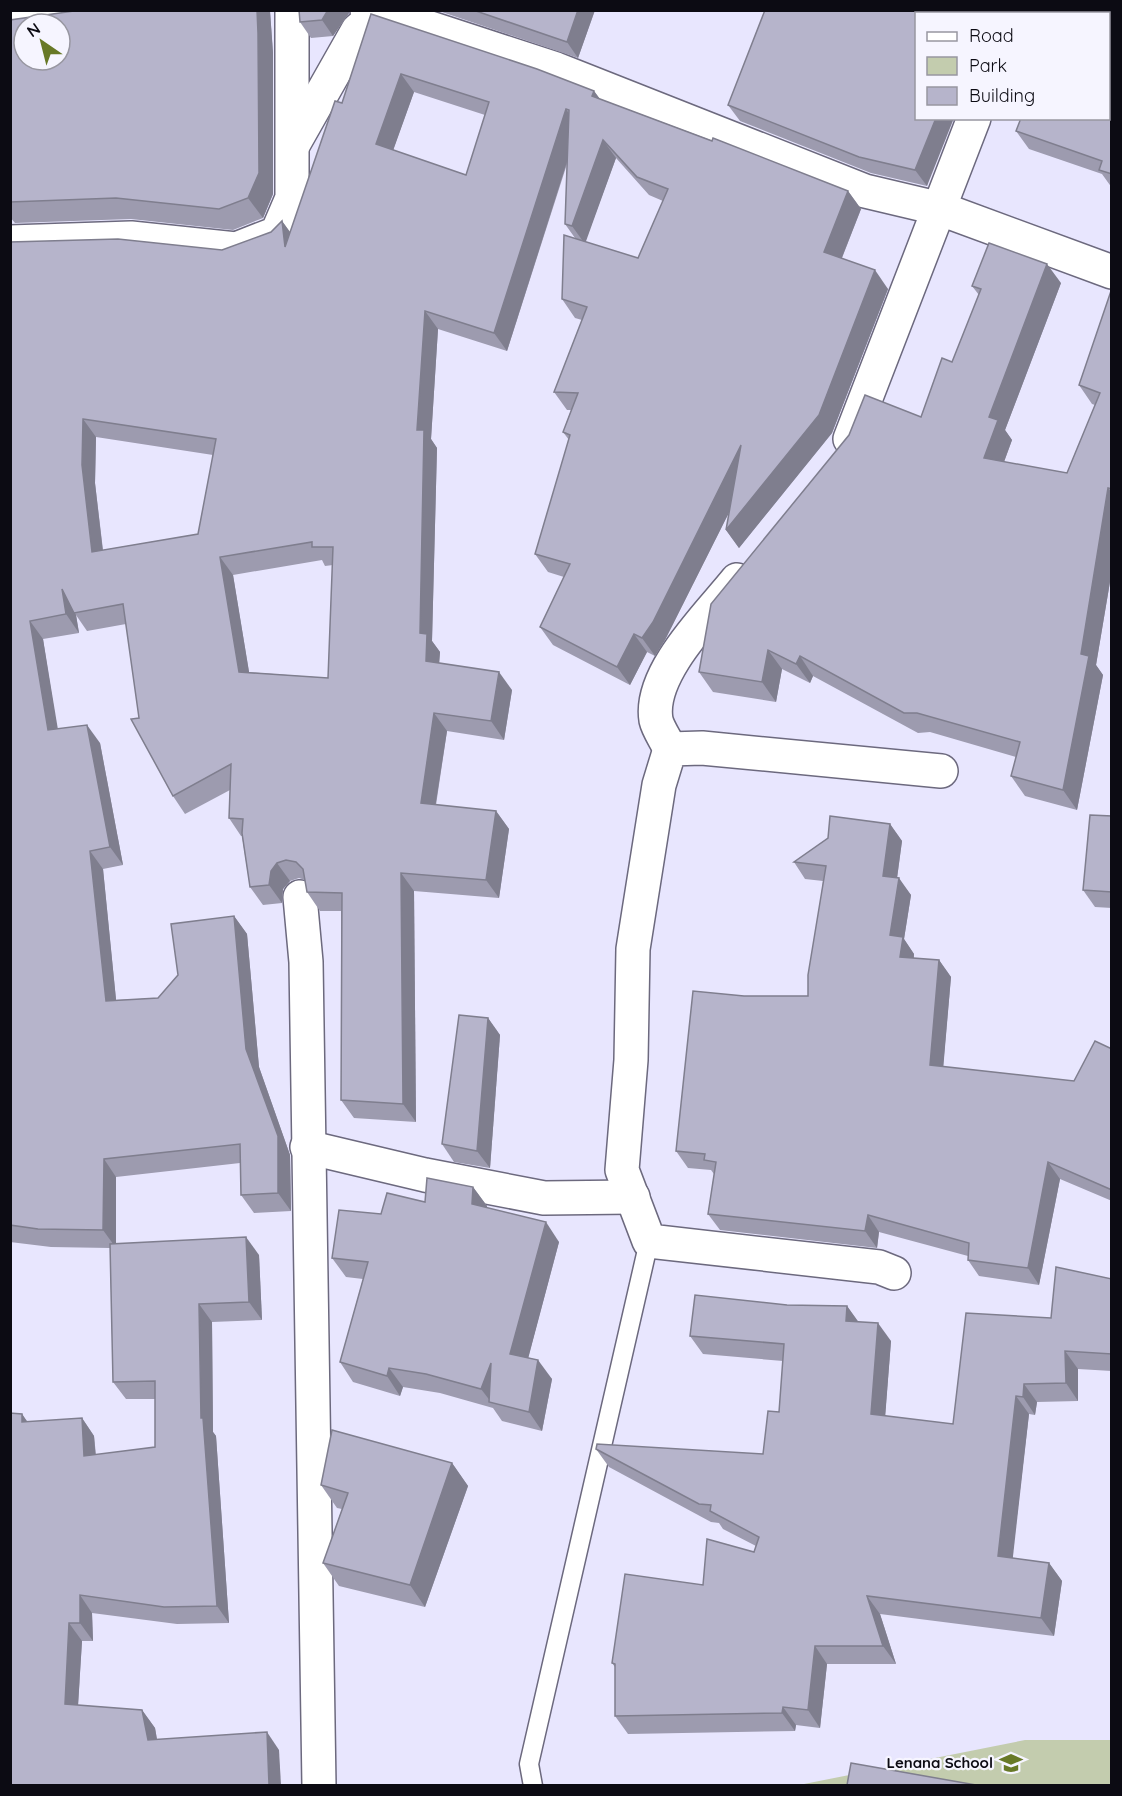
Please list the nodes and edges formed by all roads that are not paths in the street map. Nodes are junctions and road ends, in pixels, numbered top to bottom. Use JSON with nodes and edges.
{"nodes":[{"id":1,"x":63,"y":10,"type":"edge"},
{"id":2,"x":292,"y":10,"type":"edge"},
{"id":3,"x":367,"y":10,"type":"edge"},
{"id":4,"x":375,"y":10,"type":"edge"},
{"id":5,"x":10,"y":21,"type":"edge"},
{"id":6,"x":973,"y":120,"type":"edge"},
{"id":7,"x":293,"y":144,"type":"junction"},
{"id":8,"x":941,"y":208,"type":"junction"},
{"id":9,"x":10,"y":242,"type":"edge"},
{"id":10,"x":1112,"y":272,"type":"edge"},
{"id":11,"x":833,"y":461,"type":"edge"},
{"id":12,"x":759,"y":553,"type":"edge"},
{"id":13,"x":670,"y":749,"type":"junction"},
{"id":14,"x":941,"y":771,"type":"dead end"},
{"id":15,"x":300,"y":897,"type":"dead end"},
{"id":16,"x":308,"y":1147,"type":"junction"},
{"id":17,"x":633,"y":1197,"type":"junction"},
{"id":18,"x":649,"y":1241,"type":"junction"},
{"id":19,"x":894,"y":1273,"type":"dead end"},
{"id":20,"x":318,"y":1785,"type":"edge"},
{"id":21,"x":533,"y":1785,"type":"edge"}],
"edges":[{"from":1,"to":5,"type":"street"},
{"from":2,"to":7,"type":"street"},
{"from":3,"to":7,"type":"street"},
{"from":4,"to":8,"type":"street"},
{"from":6,"to":8,"type":"street"},
{"from":7,"to":9,"type":"street"},
{"from":8,"to":10,"type":"street"},
{"from":8,"to":11,"type":"street"},
{"from":12,"to":13,"type":"street"},
{"from":13,"to":14,"type":"street"},
{"from":13,"to":17,"type":"street"},
{"from":15,"to":16,"type":"street"},
{"from":16,"to":17,"type":"street"},
{"from":16,"to":20,"type":"street"},
{"from":17,"to":18,"type":"street"},
{"from":18,"to":19,"type":"street"},
{"from":18,"to":21,"type":"lane"}]}
